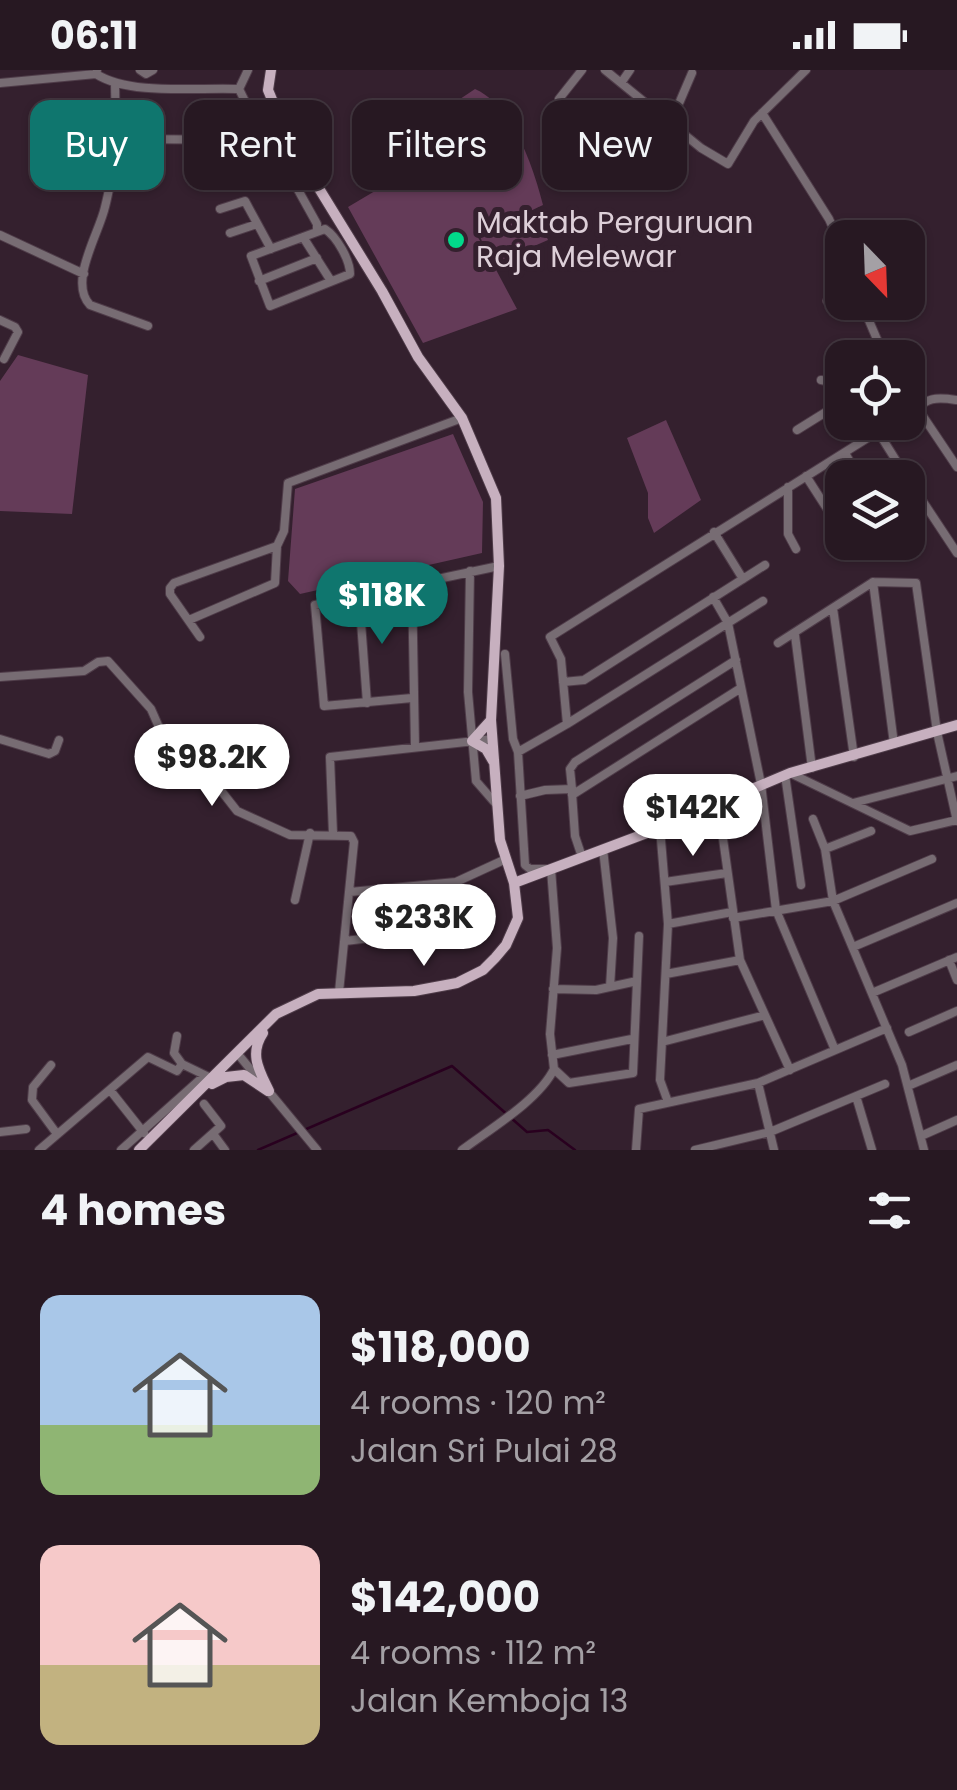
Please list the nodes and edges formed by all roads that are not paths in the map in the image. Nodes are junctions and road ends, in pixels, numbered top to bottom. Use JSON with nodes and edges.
{"nodes":[{"id":1,"x":140,"y":70,"type":"edge"},
{"id":2,"x":153,"y":70,"type":"edge"},
{"id":3,"x":248,"y":70,"type":"edge"},
{"id":4,"x":271,"y":70,"type":"edge"},
{"id":5,"x":582,"y":70,"type":"edge"},
{"id":6,"x":604,"y":70,"type":"edge"},
{"id":7,"x":630,"y":70,"type":"edge"},
{"id":8,"x":97,"y":72,"type":"edge"},
{"id":9,"x":800,"y":72,"type":"edge"},
{"id":10,"x":692,"y":73,"type":"dead end"},
{"id":11,"x":41,"y":74,"type":"edge"},
{"id":12,"x":0,"y":83,"type":"edge"},
{"id":13,"x":115,"y":84,"type":"junction"},
{"id":14,"x":621,"y":84,"type":"junction"},
{"id":15,"x":239,"y":89,"type":"junction"},
{"id":16,"x":116,"y":100,"type":"edge"},
{"id":17,"x":244,"y":100,"type":"edge"},
{"id":18,"x":272,"y":100,"type":"edge"},
{"id":19,"x":560,"y":100,"type":"edge"},
{"id":20,"x":642,"y":100,"type":"edge"},
{"id":21,"x":681,"y":100,"type":"edge"},
{"id":22,"x":762,"y":113,"type":"junction"},
{"id":23,"x":687,"y":136,"type":"edge"},
{"id":24,"x":108,"y":190,"type":"edge"},
{"id":25,"x":299,"y":190,"type":"edge"},
{"id":26,"x":320,"y":190,"type":"edge"},
{"id":27,"x":220,"y":209,"type":"dead end"},
{"id":28,"x":829,"y":220,"type":"edge"},
{"id":29,"x":257,"y":224,"type":"junction"},
{"id":30,"x":317,"y":230,"type":"junction"},
{"id":31,"x":230,"y":233,"type":"dead end"},
{"id":32,"x":0,"y":236,"type":"edge"},
{"id":33,"x":304,"y":237,"type":"junction"},
{"id":34,"x":271,"y":248,"type":"junction"},
{"id":35,"x":317,"y":258,"type":"junction"},
{"id":36,"x":84,"y":274,"type":"junction"},
{"id":37,"x":258,"y":281,"type":"junction"},
{"id":38,"x":331,"y":281,"type":"junction"},
{"id":39,"x":0,"y":320,"type":"edge"},
{"id":40,"x":148,"y":326,"type":"dead end"},
{"id":41,"x":4,"y":359,"type":"dead end"},
{"id":42,"x":821,"y":380,"type":"dead end"},
{"id":43,"x":825,"y":381,"type":"edge"},
{"id":44,"x":925,"y":400,"type":"edge"},
{"id":45,"x":956,"y":400,"type":"edge"},
{"id":46,"x":825,"y":413,"type":"edge"},
{"id":47,"x":462,"y":418,"type":"junction"},
{"id":48,"x":925,"y":427,"type":"edge"},
{"id":49,"x":797,"y":430,"type":"dead end"},
{"id":50,"x":865,"y":440,"type":"edge"},
{"id":51,"x":845,"y":453,"type":"junction"},
{"id":52,"x":849,"y":460,"type":"edge"},
{"id":53,"x":956,"y":466,"type":"edge"},
{"id":54,"x":806,"y":476,"type":"junction"},
{"id":55,"x":788,"y":487,"type":"junction"},
{"id":56,"x":825,"y":506,"type":"edge"},
{"id":57,"x":925,"y":506,"type":"edge"},
{"id":58,"x":714,"y":532,"type":"junction"},
{"id":59,"x":276,"y":546,"type":"junction"},
{"id":60,"x":796,"y":549,"type":"dead end"},
{"id":61,"x":957,"y":553,"type":"edge"},
{"id":62,"x":765,"y":565,"type":"dead end"},
{"id":63,"x":499,"y":566,"type":"junction"},
{"id":64,"x":470,"y":571,"type":"junction"},
{"id":65,"x":742,"y":579,"type":"junction"},
{"id":66,"x":412,"y":582,"type":"junction"},
{"id":67,"x":873,"y":582,"type":"junction"},
{"id":68,"x":359,"y":595,"type":"junction"},
{"id":69,"x":713,"y":598,"type":"junction"},
{"id":70,"x":762,"y":602,"type":"dead end"},
{"id":71,"x":833,"y":608,"type":"junction"},
{"id":72,"x":189,"y":620,"type":"junction"},
{"id":73,"x":728,"y":623,"type":"junction"},
{"id":74,"x":795,"y":635,"type":"junction"},
{"id":75,"x":200,"y":637,"type":"dead end"},
{"id":76,"x":778,"y":643,"type":"dead end"},
{"id":77,"x":505,"y":654,"type":"dead end"},
{"id":78,"x":736,"y":660,"type":"junction"},
{"id":79,"x":492,"y":674,"type":"junction"},
{"id":80,"x":0,"y":678,"type":"edge"},
{"id":81,"x":508,"y":678,"type":"junction"},
{"id":82,"x":562,"y":682,"type":"junction"},
{"id":83,"x":741,"y":688,"type":"junction"},
{"id":84,"x":412,"y":698,"type":"junction"},
{"id":85,"x":367,"y":703,"type":"junction"},
{"id":86,"x":492,"y":720,"type":"junction"},
{"id":87,"x":567,"y":724,"type":"junction"},
{"id":88,"x":956,"y":728,"type":"edge"},
{"id":89,"x":937,"y":732,"type":"junction"},
{"id":90,"x":0,"y":739,"type":"edge"},
{"id":91,"x":493,"y":739,"type":"junction"},
{"id":92,"x":59,"y":740,"type":"dead end"},
{"id":93,"x":472,"y":741,"type":"junction"},
{"id":94,"x":894,"y":744,"type":"junction"},
{"id":95,"x":414,"y":748,"type":"junction"},
{"id":96,"x":518,"y":752,"type":"junction"},
{"id":97,"x":854,"y":757,"type":"junction"},
{"id":98,"x":241,"y":764,"type":"dead end"},
{"id":99,"x":496,"y":768,"type":"junction"},
{"id":100,"x":812,"y":768,"type":"junction"},
{"id":101,"x":787,"y":774,"type":"junction"},
{"id":102,"x":952,"y":778,"type":"edge"},
{"id":103,"x":760,"y":784,"type":"junction"},
{"id":104,"x":220,"y":788,"type":"junction"},
{"id":105,"x":572,"y":792,"type":"junction"},
{"id":106,"x":520,"y":796,"type":"junction"},
{"id":107,"x":718,"y":803,"type":"junction"},
{"id":108,"x":853,"y":803,"type":"junction"},
{"id":109,"x":496,"y":805,"type":"junction"},
{"id":110,"x":813,"y":819,"type":"dead end"},
{"id":111,"x":957,"y":820,"type":"edge"},
{"id":112,"x":660,"y":828,"type":"junction"},
{"id":113,"x":871,"y":831,"type":"dead end"},
{"id":114,"x":310,"y":833,"type":"junction"},
{"id":115,"x":333,"y":834,"type":"junction"},
{"id":116,"x":603,"y":849,"type":"junction"},
{"id":117,"x":824,"y":849,"type":"junction"},
{"id":118,"x":582,"y":857,"type":"junction"},
{"id":119,"x":932,"y":859,"type":"dead end"},
{"id":120,"x":506,"y":861,"type":"junction"},
{"id":121,"x":551,"y":869,"type":"junction"},
{"id":122,"x":727,"y":872,"type":"junction"},
{"id":123,"x":538,"y":874,"type":"junction"},
{"id":124,"x":456,"y":882,"type":"junction"},
{"id":125,"x":665,"y":882,"type":"junction"},
{"id":126,"x":514,"y":883,"type":"junction"},
{"id":127,"x":801,"y":885,"type":"dead end"},
{"id":128,"x":350,"y":892,"type":"junction"},
{"id":129,"x":295,"y":900,"type":"dead end"},
{"id":130,"x":833,"y":901,"type":"junction"},
{"id":131,"x":957,"y":903,"type":"edge"},
{"id":132,"x":518,"y":905,"type":"junction"},
{"id":133,"x":776,"y":910,"type":"junction"},
{"id":134,"x":733,"y":915,"type":"junction"},
{"id":135,"x":668,"y":924,"type":"junction"},
{"id":136,"x":639,"y":936,"type":"dead end"},
{"id":137,"x":345,"y":942,"type":"junction"},
{"id":138,"x":853,"y":947,"type":"junction"},
{"id":139,"x":953,"y":958,"type":"edge"},
{"id":140,"x":740,"y":960,"type":"junction"},
{"id":141,"x":666,"y":974,"type":"junction"},
{"id":142,"x":957,"y":980,"type":"edge"},
{"id":143,"x":637,"y":982,"type":"junction"},
{"id":144,"x":610,"y":987,"type":"junction"},
{"id":145,"x":554,"y":990,"type":"junction"},
{"id":146,"x":339,"y":992,"type":"junction"},
{"id":147,"x":872,"y":992,"type":"junction"},
{"id":148,"x":304,"y":999,"type":"junction"},
{"id":149,"x":957,"y":1011,"type":"edge"},
{"id":150,"x":765,"y":1015,"type":"junction"},
{"id":151,"x":887,"y":1028,"type":"junction"},
{"id":152,"x":908,"y":1032,"type":"dead end"},
{"id":153,"x":177,"y":1036,"type":"dead end"},
{"id":154,"x":632,"y":1040,"type":"junction"},
{"id":155,"x":662,"y":1042,"type":"junction"},
{"id":156,"x":835,"y":1050,"type":"junction"},
{"id":157,"x":237,"y":1053,"type":"junction"},
{"id":158,"x":552,"y":1055,"type":"junction"},
{"id":159,"x":182,"y":1064,"type":"junction"},
{"id":160,"x":51,"y":1065,"type":"dead end"},
{"id":161,"x":957,"y":1065,"type":"edge"},
{"id":162,"x":554,"y":1069,"type":"junction"},
{"id":163,"x":790,"y":1070,"type":"junction"},
{"id":164,"x":207,"y":1081,"type":"junction"},
{"id":165,"x":758,"y":1084,"type":"junction"},
{"id":166,"x":884,"y":1084,"type":"dead end"},
{"id":167,"x":908,"y":1086,"type":"junction"},
{"id":168,"x":110,"y":1090,"type":"junction"},
{"id":169,"x":269,"y":1092,"type":"junction"},
{"id":170,"x":856,"y":1096,"type":"junction"},
{"id":171,"x":668,"y":1102,"type":"junction"},
{"id":172,"x":204,"y":1104,"type":"dead end"},
{"id":173,"x":957,"y":1120,"type":"edge"},
{"id":174,"x":26,"y":1129,"type":"dead end"},
{"id":175,"x":0,"y":1132,"type":"edge"},
{"id":176,"x":770,"y":1132,"type":"junction"},
{"id":177,"x":58,"y":1134,"type":"junction"},
{"id":178,"x":214,"y":1134,"type":"junction"},
{"id":179,"x":146,"y":1136,"type":"junction"},
{"id":180,"x":920,"y":1136,"type":"junction"},
{"id":181,"x":40,"y":1150,"type":"edge"},
{"id":182,"x":121,"y":1150,"type":"edge"},
{"id":183,"x":139,"y":1150,"type":"edge"},
{"id":184,"x":194,"y":1150,"type":"edge"},
{"id":185,"x":225,"y":1150,"type":"edge"},
{"id":186,"x":316,"y":1150,"type":"edge"},
{"id":187,"x":462,"y":1150,"type":"edge"},
{"id":188,"x":636,"y":1150,"type":"edge"},
{"id":189,"x":695,"y":1150,"type":"edge"},
{"id":190,"x":774,"y":1150,"type":"edge"},
{"id":191,"x":872,"y":1150,"type":"edge"},
{"id":192,"x":924,"y":1150,"type":"edge"}],
"edges":[{"from":1,"to":2,"type":"street"},
{"from":3,"to":15,"type":"street"},
{"from":4,"to":18,"type":"main road"},
{"from":5,"to":19,"type":"street"},
{"from":6,"to":14,"type":"street"},
{"from":7,"to":14,"type":"street"},
{"from":8,"to":11,"type":"street"},
{"from":8,"to":13,"type":"street"},
{"from":9,"to":22,"type":"street"},
{"from":10,"to":21,"type":"street"},
{"from":11,"to":12,"type":"street"},
{"from":13,"to":15,"type":"street"},
{"from":13,"to":16,"type":"street"},
{"from":14,"to":20,"type":"street"},
{"from":15,"to":17,"type":"street"},
{"from":22,"to":23,"type":"street"},
{"from":22,"to":28,"type":"street"},
{"from":24,"to":36,"type":"street"},
{"from":25,"to":30,"type":"street"},
{"from":26,"to":47,"type":"main road"},
{"from":27,"to":29,"type":"street"},
{"from":29,"to":31,"type":"street"},
{"from":29,"to":34,"type":"street"},
{"from":30,"to":33,"type":"street"},
{"from":30,"to":38,"type":"street"},
{"from":32,"to":36,"type":"street"},
{"from":33,"to":34,"type":"street"},
{"from":33,"to":35,"type":"street"},
{"from":34,"to":37,"type":"street"},
{"from":35,"to":37,"type":"street"},
{"from":35,"to":38,"type":"street"},
{"from":36,"to":40,"type":"street"},
{"from":37,"to":38,"type":"street"},
{"from":39,"to":41,"type":"street"},
{"from":42,"to":43,"type":"street"},
{"from":44,"to":45,"type":"street"},
{"from":46,"to":49,"type":"street"},
{"from":47,"to":59,"type":"street"},
{"from":47,"to":63,"type":"main road"},
{"from":48,"to":53,"type":"street"},
{"from":50,"to":51,"type":"street"},
{"from":51,"to":52,"type":"street"},
{"from":51,"to":54,"type":"street"},
{"from":54,"to":55,"type":"street"},
{"from":54,"to":56,"type":"street"},
{"from":55,"to":58,"type":"street"},
{"from":55,"to":60,"type":"street"},
{"from":57,"to":61,"type":"street"},
{"from":58,"to":65,"type":"street"},
{"from":58,"to":82,"type":"street"},
{"from":59,"to":72,"type":"street"},
{"from":59,"to":72,"type":"street"},
{"from":62,"to":65,"type":"street"},
{"from":63,"to":64,"type":"street"},
{"from":63,"to":79,"type":"main road"},
{"from":64,"to":66,"type":"street"},
{"from":64,"to":93,"type":"street"},
{"from":65,"to":69,"type":"street"},
{"from":66,"to":68,"type":"street"},
{"from":66,"to":84,"type":"street"},
{"from":67,"to":71,"type":"street"},
{"from":67,"to":89,"type":"street"},
{"from":67,"to":94,"type":"street"},
{"from":68,"to":85,"type":"street"},
{"from":68,"to":85,"type":"street"},
{"from":69,"to":73,"type":"street"},
{"from":69,"to":82,"type":"street"},
{"from":70,"to":73,"type":"street"},
{"from":71,"to":74,"type":"street"},
{"from":71,"to":97,"type":"street"},
{"from":72,"to":75,"type":"street"},
{"from":73,"to":78,"type":"street"},
{"from":73,"to":87,"type":"street"},
{"from":74,"to":76,"type":"street"},
{"from":74,"to":100,"type":"street"},
{"from":77,"to":81,"type":"street"},
{"from":78,"to":83,"type":"street"},
{"from":78,"to":105,"type":"street"},
{"from":79,"to":81,"type":"street"},
{"from":79,"to":86,"type":"main road"},
{"from":80,"to":104,"type":"street"},
{"from":81,"to":96,"type":"street"},
{"from":82,"to":87,"type":"street"},
{"from":83,"to":103,"type":"street"},
{"from":83,"to":105,"type":"street"},
{"from":84,"to":85,"type":"street"},
{"from":84,"to":95,"type":"street"},
{"from":86,"to":91,"type":"main road"},
{"from":86,"to":93,"type":"main road"},
{"from":87,"to":96,"type":"street"},
{"from":88,"to":89,"type":"main road"},
{"from":89,"to":94,"type":"main road"},
{"from":89,"to":102,"type":"street"},
{"from":90,"to":92,"type":"street"},
{"from":91,"to":93,"type":"street"},
{"from":91,"to":99,"type":"main road"},
{"from":93,"to":95,"type":"street"},
{"from":93,"to":99,"type":"main road"},
{"from":93,"to":109,"type":"street"},
{"from":94,"to":97,"type":"main road"},
{"from":95,"to":115,"type":"street"},
{"from":96,"to":106,"type":"street"},
{"from":97,"to":100,"type":"main road"},
{"from":98,"to":104,"type":"street"},
{"from":99,"to":109,"type":"main road"},
{"from":100,"to":101,"type":"main road"},
{"from":101,"to":103,"type":"main road"},
{"from":101,"to":108,"type":"street"},
{"from":101,"to":127,"type":"street"},
{"from":102,"to":108,"type":"street"},
{"from":102,"to":111,"type":"street"},
{"from":103,"to":107,"type":"main road"},
{"from":103,"to":133,"type":"street"},
{"from":104,"to":114,"type":"street"},
{"from":105,"to":106,"type":"street"},
{"from":105,"to":118,"type":"street"},
{"from":106,"to":121,"type":"street"},
{"from":107,"to":112,"type":"main road"},
{"from":107,"to":122,"type":"street"},
{"from":108,"to":111,"type":"street"},
{"from":109,"to":120,"type":"main road"},
{"from":110,"to":117,"type":"street"},
{"from":112,"to":116,"type":"main road"},
{"from":112,"to":125,"type":"street"},
{"from":113,"to":117,"type":"street"},
{"from":114,"to":115,"type":"street"},
{"from":114,"to":129,"type":"street"},
{"from":115,"to":128,"type":"street"},
{"from":116,"to":118,"type":"main road"},
{"from":116,"to":144,"type":"street"},
{"from":117,"to":130,"type":"street"},
{"from":118,"to":121,"type":"main road"},
{"from":119,"to":130,"type":"street"},
{"from":120,"to":123,"type":"main road"},
{"from":120,"to":124,"type":"street"},
{"from":120,"to":126,"type":"main road"},
{"from":121,"to":123,"type":"main road"},
{"from":121,"to":145,"type":"street"},
{"from":122,"to":125,"type":"street"},
{"from":122,"to":134,"type":"street"},
{"from":123,"to":126,"type":"main road"},
{"from":123,"to":132,"type":"main road"},
{"from":124,"to":128,"type":"street"},
{"from":124,"to":137,"type":"street"},
{"from":125,"to":135,"type":"street"},
{"from":126,"to":132,"type":"main road"},
{"from":128,"to":137,"type":"street"},
{"from":130,"to":133,"type":"street"},
{"from":130,"to":138,"type":"street"},
{"from":131,"to":138,"type":"street"},
{"from":132,"to":146,"type":"main road"},
{"from":133,"to":134,"type":"street"},
{"from":133,"to":156,"type":"street"},
{"from":134,"to":135,"type":"street"},
{"from":134,"to":140,"type":"street"},
{"from":135,"to":141,"type":"street"},
{"from":136,"to":143,"type":"street"},
{"from":137,"to":146,"type":"street"},
{"from":138,"to":147,"type":"street"},
{"from":139,"to":142,"type":"street"},
{"from":139,"to":147,"type":"street"},
{"from":140,"to":141,"type":"street"},
{"from":140,"to":150,"type":"street"},
{"from":141,"to":155,"type":"street"},
{"from":143,"to":144,"type":"street"},
{"from":143,"to":154,"type":"street"},
{"from":144,"to":145,"type":"street"},
{"from":145,"to":158,"type":"street"},
{"from":146,"to":148,"type":"main road"},
{"from":147,"to":151,"type":"street"},
{"from":148,"to":157,"type":"main road"},
{"from":148,"to":169,"type":"main road"},
{"from":149,"to":152,"type":"street"},
{"from":150,"to":155,"type":"street"},
{"from":150,"to":163,"type":"street"},
{"from":151,"to":156,"type":"street"},
{"from":151,"to":167,"type":"street"},
{"from":153,"to":159,"type":"street"},
{"from":154,"to":158,"type":"street"},
{"from":154,"to":162,"type":"street"},
{"from":155,"to":171,"type":"street"},
{"from":156,"to":163,"type":"street"},
{"from":157,"to":164,"type":"main road"},
{"from":157,"to":169,"type":"street"},
{"from":158,"to":162,"type":"street"},
{"from":159,"to":164,"type":"street"},
{"from":159,"to":168,"type":"street"},
{"from":160,"to":177,"type":"street"},
{"from":161,"to":167,"type":"street"},
{"from":162,"to":187,"type":"street"},
{"from":163,"to":165,"type":"street"},
{"from":164,"to":169,"type":"main road"},
{"from":164,"to":179,"type":"main road"},
{"from":165,"to":171,"type":"street"},
{"from":165,"to":176,"type":"street"},
{"from":166,"to":170,"type":"street"},
{"from":167,"to":180,"type":"street"},
{"from":168,"to":177,"type":"street"},
{"from":168,"to":179,"type":"street"},
{"from":169,"to":186,"type":"street"},
{"from":170,"to":176,"type":"street"},
{"from":170,"to":191,"type":"street"},
{"from":171,"to":188,"type":"street"},
{"from":172,"to":178,"type":"street"},
{"from":173,"to":180,"type":"street"},
{"from":174,"to":175,"type":"street"},
{"from":176,"to":189,"type":"street"},
{"from":176,"to":190,"type":"street"},
{"from":177,"to":181,"type":"street"},
{"from":178,"to":184,"type":"street"},
{"from":178,"to":185,"type":"street"},
{"from":179,"to":182,"type":"street"},
{"from":179,"to":183,"type":"main road"},
{"from":180,"to":192,"type":"street"}]}
